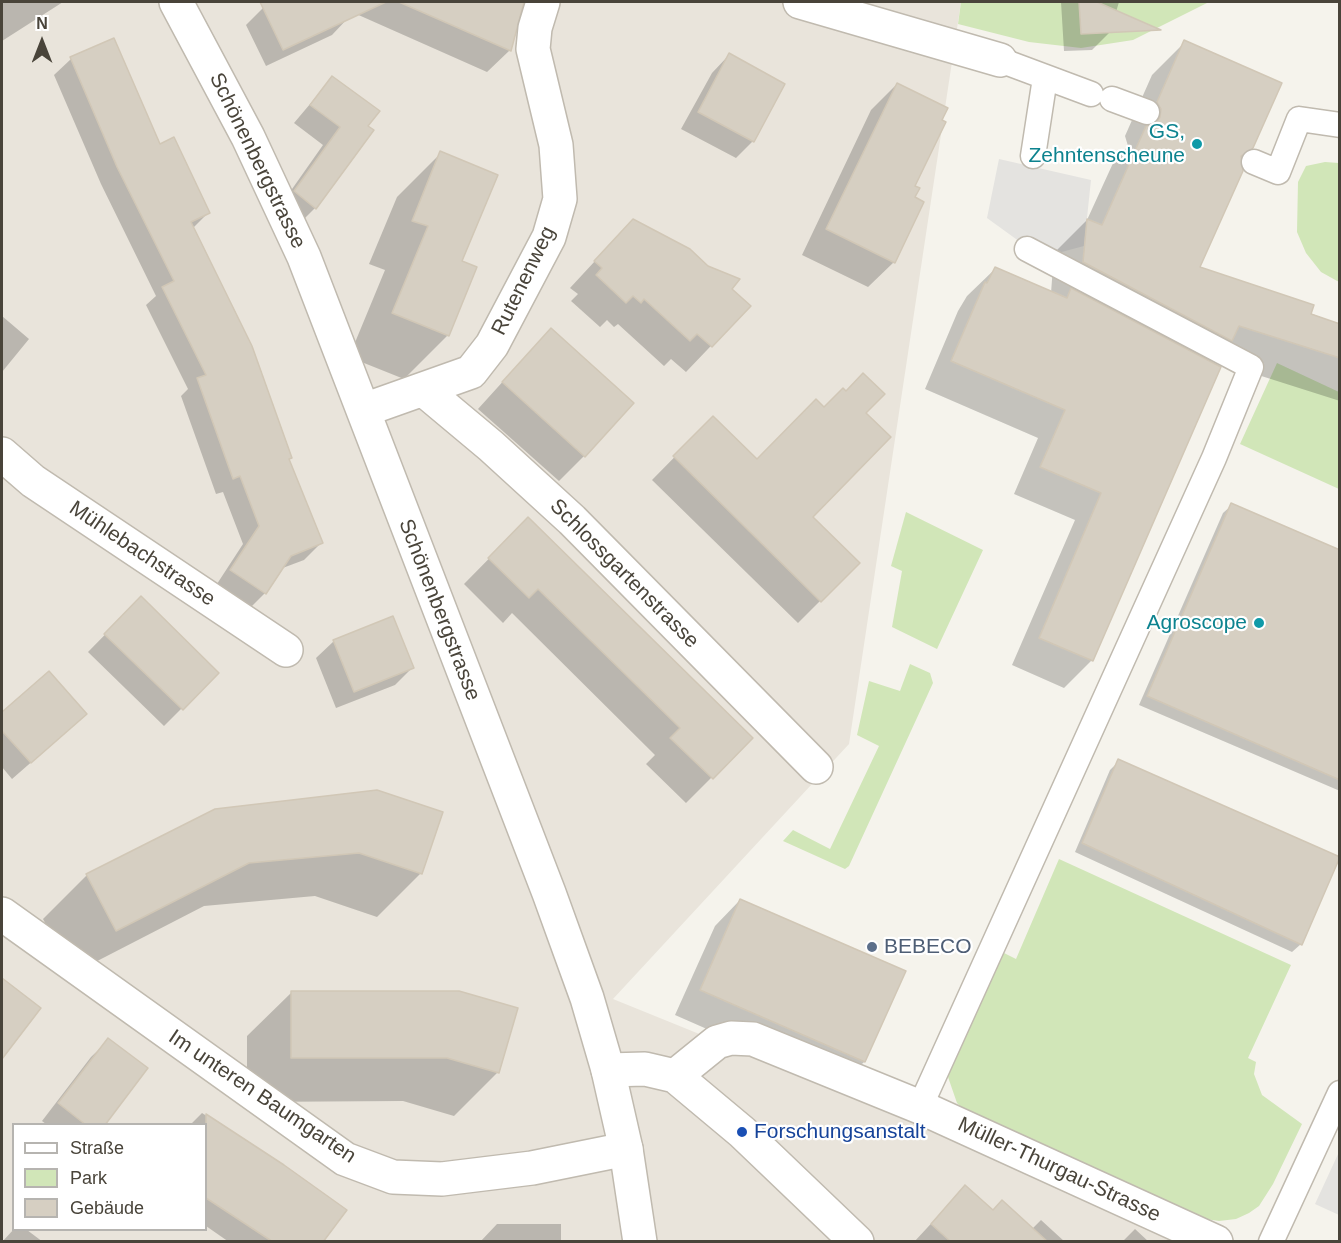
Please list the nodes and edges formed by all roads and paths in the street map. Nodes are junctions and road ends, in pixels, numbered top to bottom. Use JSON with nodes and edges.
{"nodes":[{"id":1,"x":176,"y":2,"type":"edge"},
{"id":2,"x":543,"y":2,"type":"edge"},
{"id":3,"x":800,"y":2,"type":"edge"},
{"id":4,"x":1000,"y":60,"type":"joint"},
{"id":5,"x":1045,"y":78,"type":"junction"},
{"id":6,"x":1147,"y":112,"type":"dead end"},
{"id":7,"x":1340,"y":125,"type":"edge"},
{"id":8,"x":1033,"y":156,"type":"dead end"},
{"id":9,"x":1254,"y":162,"type":"dead end"},
{"id":10,"x":1027,"y":249,"type":"dead end"},
{"id":11,"x":424,"y":390,"type":"junction"},
{"id":12,"x":364,"y":410,"type":"junction"},
{"id":13,"x":2,"y":454,"type":"edge"},
{"id":14,"x":286,"y":650,"type":"dead end"},
{"id":15,"x":816,"y":767,"type":"dead end"},
{"id":16,"x":2,"y":914,"type":"edge"},
{"id":17,"x":608,"y":1070,"type":"junction"},
{"id":18,"x":675,"y":1076,"type":"junction"},
{"id":19,"x":1340,"y":1093,"type":"edge"},
{"id":20,"x":920,"y":1107,"type":"junction"},
{"id":21,"x":626,"y":1149,"type":"junction"},
{"id":22,"x":640,"y":1242,"type":"edge"},
{"id":23,"x":857,"y":1242,"type":"edge"},
{"id":24,"x":1216,"y":1242,"type":"edge"},
{"id":25,"x":1271,"y":1242,"type":"edge"}],
"edges":[{"from":1,"to":12,"type":"street","name":"Schönenbergstrasse"},
{"from":2,"to":11,"type":"street","name":"Rutenenweg"},
{"from":3,"to":4,"type":"street"},
{"from":4,"to":5,"type":"lane"},
{"from":5,"to":6,"type":"lane"},
{"from":5,"to":8,"type":"lane"},
{"from":7,"to":9,"type":"lane"},
{"from":10,"to":20,"type":"lane"},
{"from":11,"to":12,"type":"street","name":"Rutenenweg"},
{"from":11,"to":15,"type":"street","name":"Schlossgartenstrasse"},
{"from":12,"to":17,"type":"street","name":"Schönenbergstrasse"},
{"from":13,"to":14,"type":"street","name":"Mühlebachstrasse"},
{"from":16,"to":21,"type":"street","name":"Im unteren Baumgarten"},
{"from":17,"to":18,"type":"street"},
{"from":17,"to":21,"type":"street","name":"Schönenbergstrasse"},
{"from":18,"to":20,"type":"street","name":"Müller-Thurgau-Strasse"},
{"from":18,"to":23,"type":"street"},
{"from":19,"to":25,"type":"lane"},
{"from":20,"to":24,"type":"street","name":"Müller-Thurgau-Strasse"},
{"from":21,"to":22,"type":"street","name":"Schönenbergstrasse"}]}
